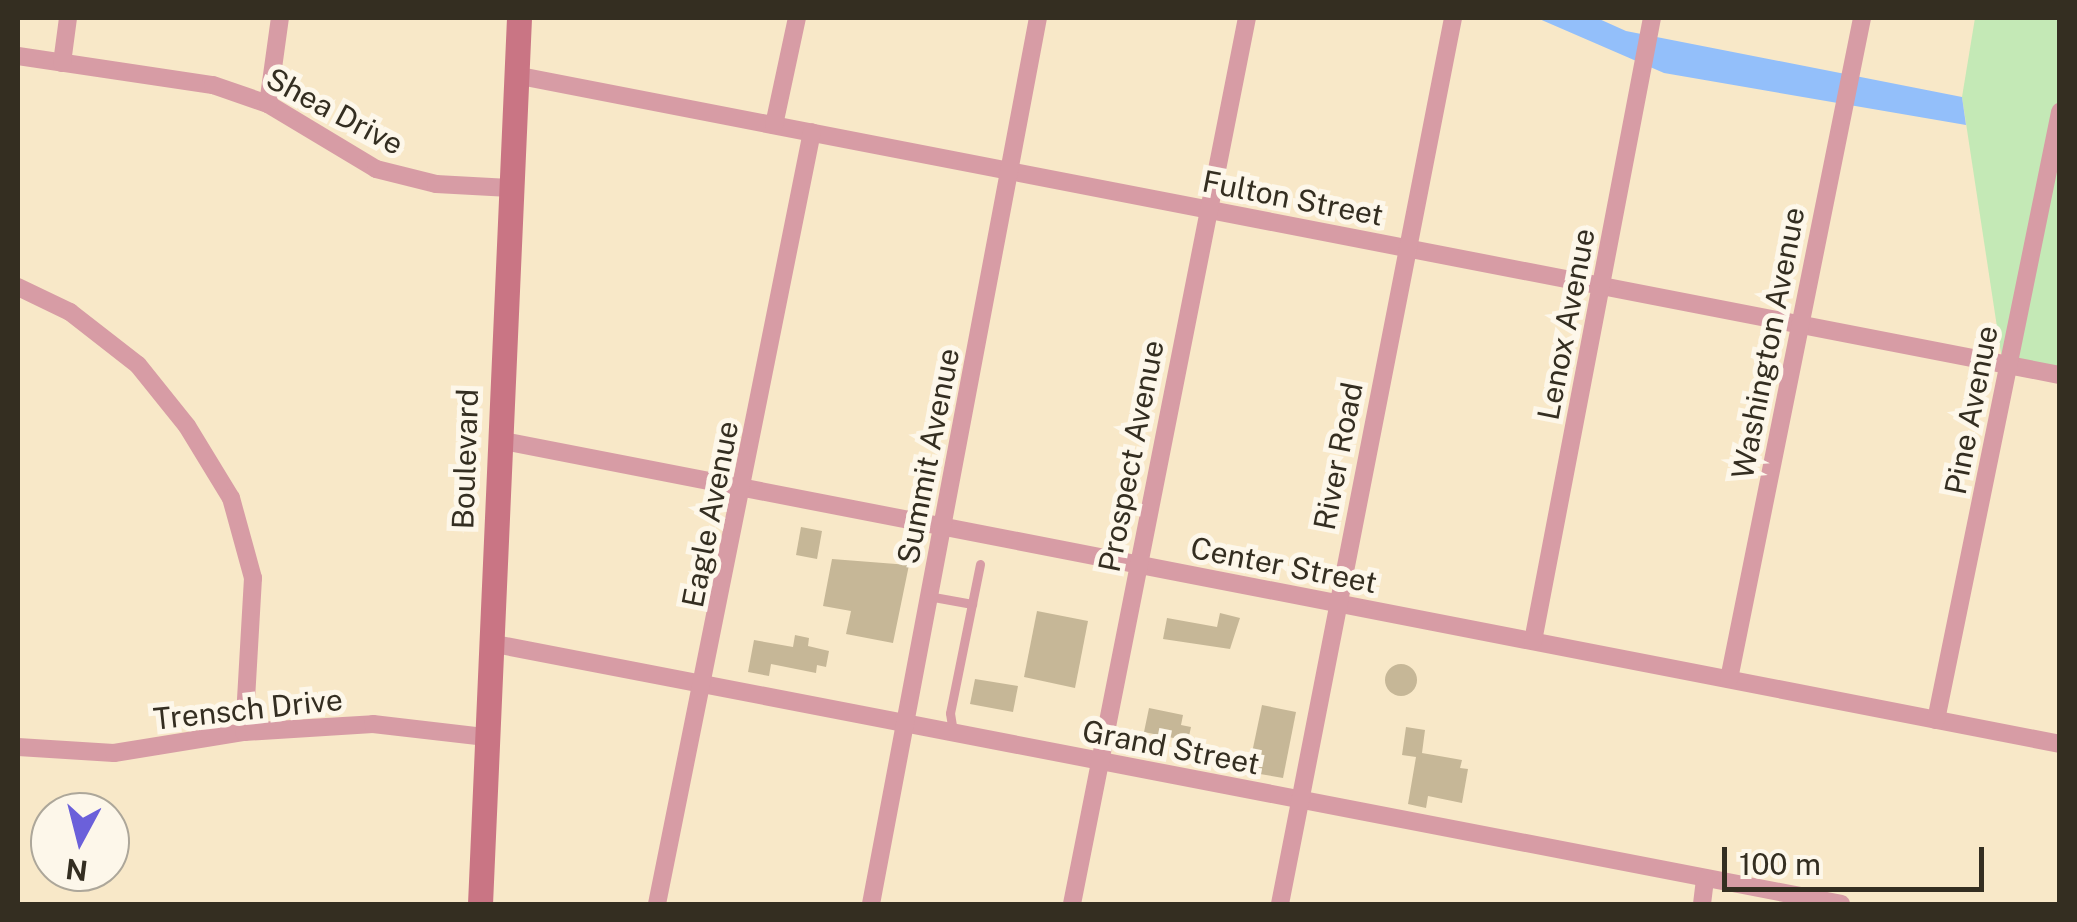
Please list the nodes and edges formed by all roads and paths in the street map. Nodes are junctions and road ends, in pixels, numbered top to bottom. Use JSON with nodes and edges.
{"nodes":[{"id":1,"x":68,"y":18,"type":"edge"},
{"id":2,"x":280,"y":18,"type":"edge"},
{"id":3,"x":519,"y":18,"type":"edge"},
{"id":4,"x":797,"y":18,"type":"edge"},
{"id":5,"x":1038,"y":18,"type":"edge"},
{"id":6,"x":1246,"y":18,"type":"edge"},
{"id":7,"x":1453,"y":18,"type":"edge"},
{"id":8,"x":1862,"y":18,"type":"edge"},
{"id":9,"x":1651,"y":24,"type":"edge"},
{"id":10,"x":18,"y":56,"type":"edge"},
{"id":11,"x":62,"y":62,"type":"junction"},
{"id":12,"x":516,"y":75,"type":"junction"},
{"id":13,"x":268,"y":104,"type":"junction"},
{"id":14,"x":2060,"y":112,"type":"edge"},
{"id":15,"x":774,"y":125,"type":"junction"},
{"id":16,"x":812,"y":132,"type":"junction"},
{"id":17,"x":1012,"y":171,"type":"junction"},
{"id":18,"x":510,"y":188,"type":"junction"},
{"id":19,"x":1207,"y":209,"type":"junction"},
{"id":20,"x":1406,"y":248,"type":"junction"},
{"id":21,"x":1601,"y":286,"type":"junction"},
{"id":22,"x":18,"y":287,"type":"edge"},
{"id":23,"x":1800,"y":324,"type":"junction"},
{"id":24,"x":2008,"y":364,"type":"junction"},
{"id":25,"x":2060,"y":374,"type":"edge"},
{"id":26,"x":498,"y":440,"type":"junction"},
{"id":27,"x":743,"y":488,"type":"junction"},
{"id":28,"x":942,"y":526,"type":"junction"},
{"id":29,"x":980,"y":564,"type":"dead end"},
{"id":30,"x":1138,"y":565,"type":"junction"},
{"id":31,"x":928,"y":596,"type":"junction"},
{"id":32,"x":1338,"y":603,"type":"junction"},
{"id":33,"x":972,"y":604,"type":"junction"},
{"id":34,"x":1533,"y":641,"type":"junction"},
{"id":35,"x":490,"y":643,"type":"junction"},
{"id":36,"x":1729,"y":680,"type":"junction"},
{"id":37,"x":705,"y":684,"type":"junction"},
{"id":38,"x":1936,"y":720,"type":"junction"},
{"id":39,"x":904,"y":723,"type":"junction"},
{"id":40,"x":244,"y":732,"type":"junction"},
{"id":41,"x":952,"y":732,"type":"junction"},
{"id":42,"x":486,"y":737,"type":"junction"},
{"id":43,"x":2060,"y":744,"type":"edge"},
{"id":44,"x":18,"y":747,"type":"edge"},
{"id":45,"x":1100,"y":761,"type":"junction"},
{"id":46,"x":1300,"y":800,"type":"junction"},
{"id":47,"x":1704,"y":878,"type":"junction"},
{"id":48,"x":480,"y":904,"type":"edge"},
{"id":49,"x":657,"y":904,"type":"edge"},
{"id":50,"x":871,"y":904,"type":"edge"},
{"id":51,"x":1072,"y":904,"type":"edge"},
{"id":52,"x":1280,"y":904,"type":"edge"},
{"id":53,"x":1702,"y":904,"type":"edge"},
{"id":54,"x":1841,"y":904,"type":"edge"}],
"edges":[{"from":1,"to":11,"type":"street"},
{"from":2,"to":13,"type":"street"},
{"from":3,"to":12,"type":"street","name":"Boulevard"},
{"from":4,"to":15,"type":"street"},
{"from":5,"to":17,"type":"street","name":"Summit Avenue"},
{"from":6,"to":19,"type":"street","name":"Prospect Avenue"},
{"from":7,"to":20,"type":"street","name":"River Road"},
{"from":8,"to":23,"type":"street","name":"Washington Avenue"},
{"from":9,"to":21,"type":"street","name":"Lenox Avenue"},
{"from":10,"to":11,"type":"street","name":"Shea Drive"},
{"from":11,"to":13,"type":"street","name":"Shea Drive"},
{"from":12,"to":15,"type":"street","name":"Fulton Street"},
{"from":12,"to":18,"type":"street","name":"Boulevard"},
{"from":13,"to":18,"type":"street","name":"Shea Drive"},
{"from":14,"to":24,"type":"street","name":"Pine Avenue"},
{"from":15,"to":16,"type":"street","name":"Fulton Street"},
{"from":16,"to":17,"type":"street","name":"Fulton Street"},
{"from":16,"to":27,"type":"street","name":"Eagle Avenue"},
{"from":17,"to":19,"type":"street","name":"Fulton Street"},
{"from":17,"to":28,"type":"street","name":"Summit Avenue"},
{"from":18,"to":26,"type":"street","name":"Boulevard"},
{"from":19,"to":20,"type":"street","name":"Fulton Street"},
{"from":19,"to":30,"type":"street","name":"Prospect Avenue"},
{"from":20,"to":21,"type":"street","name":"Fulton Street"},
{"from":20,"to":32,"type":"street","name":"River Road"},
{"from":21,"to":23,"type":"street","name":"Fulton Street"},
{"from":21,"to":34,"type":"street","name":"Lenox Avenue"},
{"from":22,"to":40,"type":"street"},
{"from":23,"to":24,"type":"street","name":"Fulton Street"},
{"from":23,"to":36,"type":"street","name":"Washington Avenue"},
{"from":24,"to":25,"type":"street","name":"Fulton Street"},
{"from":24,"to":38,"type":"street","name":"Pine Avenue"},
{"from":26,"to":27,"type":"street","name":"Center Street"},
{"from":26,"to":35,"type":"street","name":"Boulevard"},
{"from":27,"to":28,"type":"street","name":"Center Street"},
{"from":27,"to":37,"type":"street","name":"Eagle Avenue"},
{"from":28,"to":30,"type":"street","name":"Center Street"},
{"from":28,"to":31,"type":"street","name":"Summit Avenue"},
{"from":29,"to":33,"type":"lane"},
{"from":30,"to":32,"type":"street","name":"Center Street"},
{"from":30,"to":45,"type":"street","name":"Prospect Avenue"},
{"from":31,"to":33,"type":"lane"},
{"from":31,"to":39,"type":"street","name":"Summit Avenue"},
{"from":32,"to":34,"type":"street","name":"Center Street"},
{"from":32,"to":46,"type":"street","name":"River Road"},
{"from":33,"to":41,"type":"lane"},
{"from":34,"to":36,"type":"street","name":"Center Street"},
{"from":35,"to":37,"type":"street","name":"Grand Street"},
{"from":35,"to":42,"type":"street","name":"Boulevard"},
{"from":36,"to":38,"type":"street","name":"Center Street"},
{"from":37,"to":39,"type":"street","name":"Grand Street"},
{"from":37,"to":49,"type":"street","name":"Eagle Avenue"},
{"from":38,"to":43,"type":"street","name":"Center Street"},
{"from":39,"to":41,"type":"street","name":"Grand Street"},
{"from":39,"to":50,"type":"street","name":"Summit Avenue"},
{"from":40,"to":42,"type":"street","name":"Trensch Drive"},
{"from":40,"to":44,"type":"street","name":"Trensch Drive"},
{"from":41,"to":45,"type":"street","name":"Grand Street"},
{"from":42,"to":48,"type":"street","name":"Boulevard"},
{"from":45,"to":46,"type":"street","name":"Grand Street"},
{"from":45,"to":51,"type":"street","name":"Prospect Avenue"},
{"from":46,"to":47,"type":"street","name":"Grand Street"},
{"from":46,"to":52,"type":"street","name":"River Road"},
{"from":47,"to":53,"type":"street"},
{"from":47,"to":54,"type":"street","name":"Grand Street"}]}
